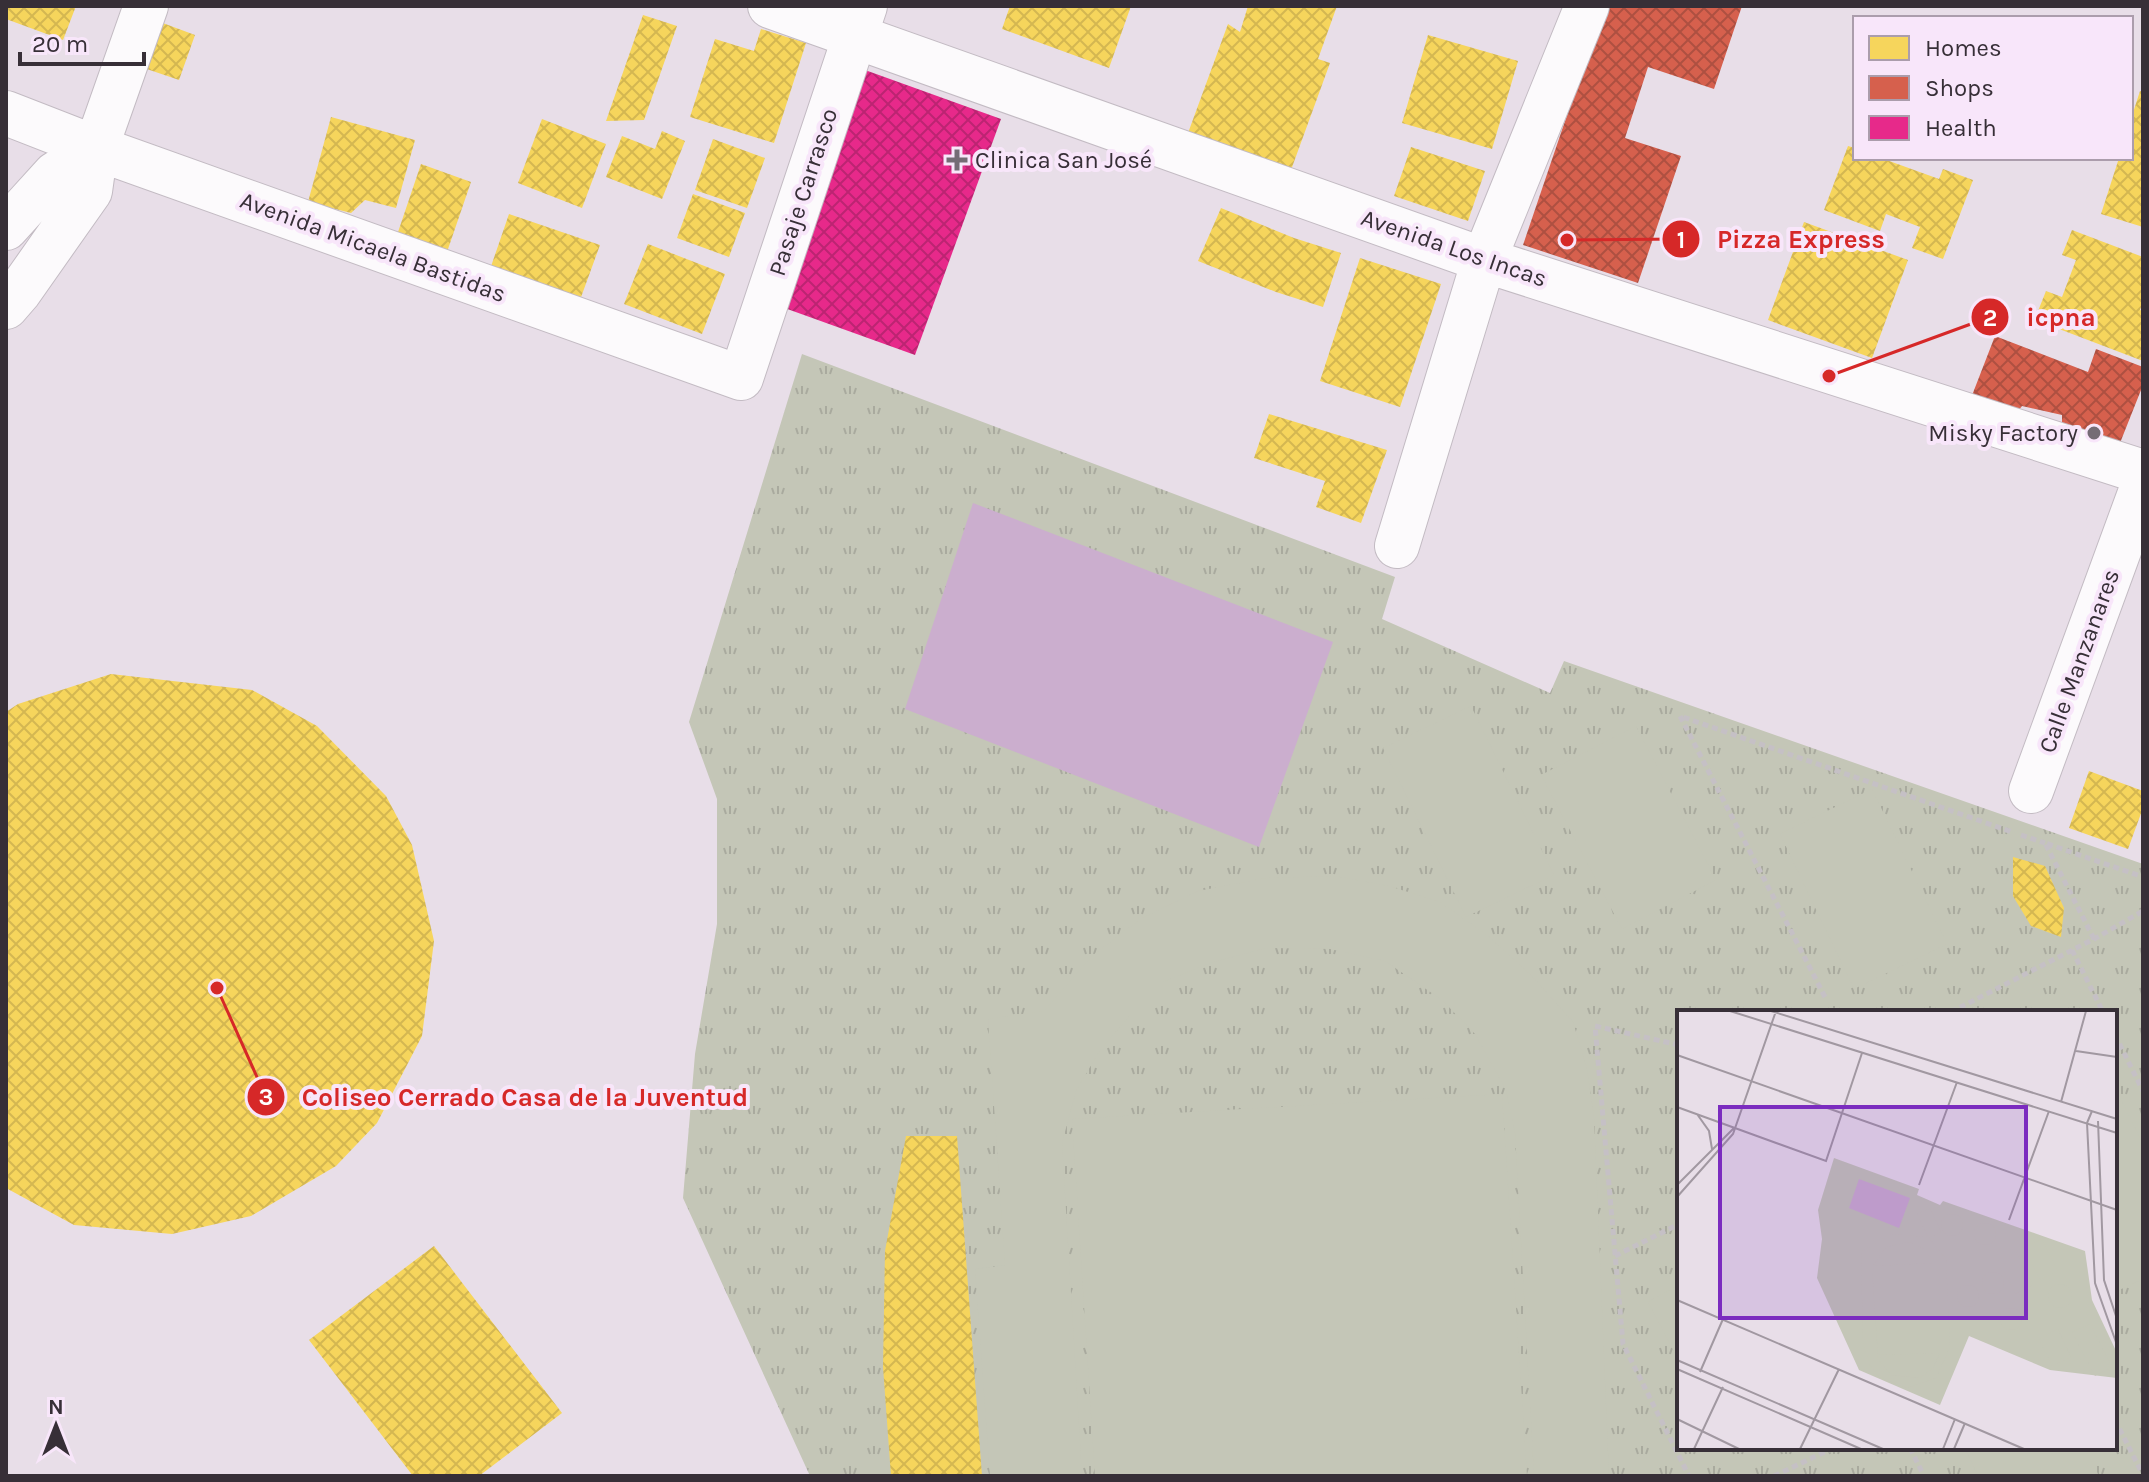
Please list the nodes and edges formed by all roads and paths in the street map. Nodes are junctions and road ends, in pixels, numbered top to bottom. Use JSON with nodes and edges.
{"nodes":[{"id":1,"x":146,"y":6,"type":"edge"},
{"id":2,"x":770,"y":6,"type":"edge"},
{"id":3,"x":1587,"y":6,"type":"edge"},
{"id":4,"x":860,"y":21,"type":"edge"},
{"id":5,"x":6,"y":113,"type":"edge"},
{"id":6,"x":96,"y":148,"type":"junction"},
{"id":7,"x":6,"y":228,"type":"edge"},
{"id":8,"x":1484,"y":260,"type":"junction"},
{"id":9,"x":6,"y":307,"type":"edge"},
{"id":10,"x":741,"y":378,"type":"joint"},
{"id":11,"x":2143,"y":472,"type":"edge"},
{"id":12,"x":2143,"y":485,"type":"edge"},
{"id":13,"x":1397,"y":546,"type":"dead end"},
{"id":14,"x":2031,"y":791,"type":"dead end"},
{"id":15,"x":2045,"y":843,"type":"junction"},
{"id":16,"x":2143,"y":877,"type":"edge"},
{"id":17,"x":2143,"y":911,"type":"edge"},
{"id":18,"x":2094,"y":939,"type":"junction"},
{"id":19,"x":2072,"y":950,"type":"junction"},
{"id":20,"x":1825,"y":997,"type":"dead end"},
{"id":21,"x":1955,"y":1010,"type":"edge"},
{"id":22,"x":2102,"y":1010,"type":"edge"},
{"id":23,"x":2117,"y":1039,"type":"edge"},
{"id":24,"x":1677,"y":1045,"type":"edge"},
{"id":25,"x":2143,"y":1091,"type":"edge"},
{"id":26,"x":1677,"y":1225,"type":"edge"},
{"id":27,"x":1615,"y":1256,"type":"junction"},
{"id":28,"x":2117,"y":1424,"type":"edge"},
{"id":29,"x":1829,"y":1450,"type":"edge"},
{"id":30,"x":1911,"y":1450,"type":"edge"},
{"id":31,"x":2143,"y":1475,"type":"edge"},
{"id":32,"x":1689,"y":1476,"type":"edge"},
{"id":33,"x":1774,"y":1476,"type":"edge"},
{"id":34,"x":1924,"y":1476,"type":"edge"}],
"edges":[{"from":1,"to":6,"type":"street"},
{"from":2,"to":4,"type":"street","name":"Avenida Los Incas"},
{"from":3,"to":8,"type":"street"},
{"from":4,"to":8,"type":"street","name":"Avenida Los Incas"},
{"from":4,"to":10,"type":"street","name":"Pasaje Carrasco"},
{"from":5,"to":6,"type":"street","name":"Avenida Micaela Bastidas"},
{"from":6,"to":7,"type":"street"},
{"from":6,"to":9,"type":"street"},
{"from":6,"to":10,"type":"street","name":"Avenida Micaela Bastidas"},
{"from":8,"to":11,"type":"street","name":"Avenida Los Incas"},
{"from":8,"to":13,"type":"street"},
{"from":12,"to":14,"type":"street","name":"Calle Manzanares"},
{"from":15,"to":16,"type":"path"},
{"from":15,"to":18,"type":"path"},
{"from":15,"to":20,"type":"path"},
{"from":17,"to":18,"type":"path"},
{"from":18,"to":19,"type":"path"},
{"from":19,"to":21,"type":"path"},
{"from":19,"to":22,"type":"path"},
{"from":23,"to":25,"type":"path"},
{"from":24,"to":27,"type":"path"},
{"from":26,"to":27,"type":"path"},
{"from":27,"to":32,"type":"path"},
{"from":28,"to":31,"type":"path"},
{"from":29,"to":33,"type":"path"},
{"from":30,"to":34,"type":"path"}]}
